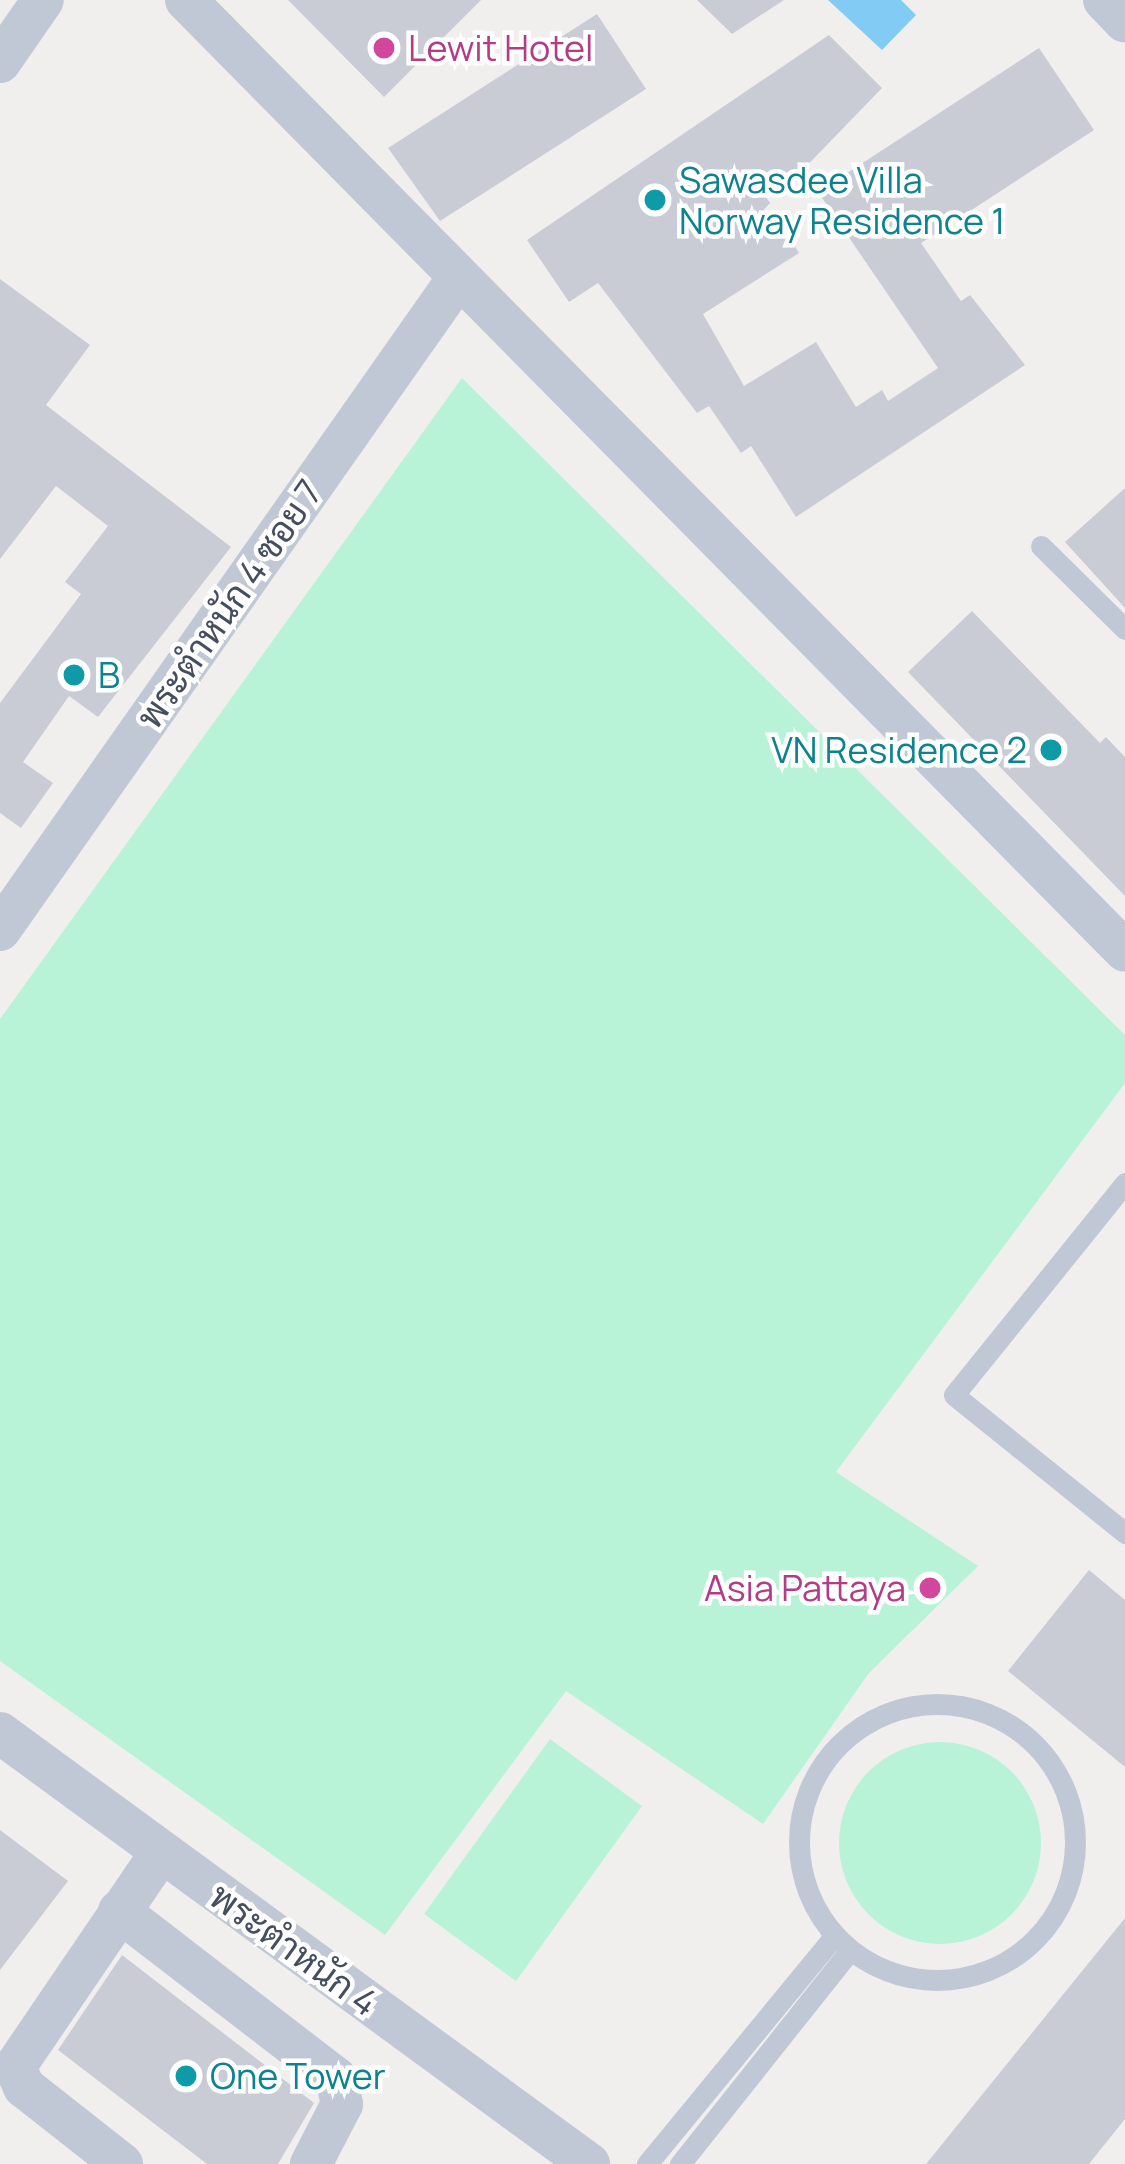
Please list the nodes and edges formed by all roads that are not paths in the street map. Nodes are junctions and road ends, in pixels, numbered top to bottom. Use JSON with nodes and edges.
{"nodes":[{"id":1,"x":43,"y":0,"type":"edge"},
{"id":2,"x":186,"y":0,"type":"edge"},
{"id":3,"x":1104,"y":0,"type":"edge"},
{"id":4,"x":1125,"y":22,"type":"edge"},
{"id":5,"x":0,"y":62,"type":"edge"},
{"id":6,"x":458,"y":278,"type":"junction"},
{"id":7,"x":1041,"y":546,"type":"dead end"},
{"id":8,"x":1125,"y":628,"type":"edge"},
{"id":9,"x":0,"y":930,"type":"edge"},
{"id":10,"x":1125,"y":951,"type":"edge"},
{"id":11,"x":1125,"y":1183,"type":"edge"},
{"id":12,"x":1125,"y":1533,"type":"edge"},
{"id":13,"x":0,"y":1733,"type":"edge"},
{"id":14,"x":160,"y":1852,"type":"junction"},
{"id":15,"x":119,"y":1910,"type":"junction"},
{"id":16,"x":842,"y":1943,"type":"junction"},
{"id":17,"x":122,"y":2164,"type":"edge"},
{"id":18,"x":311,"y":2164,"type":"edge"},
{"id":19,"x":589,"y":2164,"type":"edge"},
{"id":20,"x":647,"y":2164,"type":"edge"},
{"id":21,"x":680,"y":2164,"type":"edge"}],
"edges":[{"from":1,"to":5,"type":"street"},
{"from":2,"to":6,"type":"street"},
{"from":3,"to":4,"type":"street"},
{"from":6,"to":9,"type":"street","name":"พระตำหนัก 4 ซอย 7"},
{"from":6,"to":10,"type":"street"},
{"from":7,"to":8,"type":"lane"},
{"from":11,"to":12,"type":"lane"},
{"from":13,"to":14,"type":"street","name":"พระตำหนัก 4"},
{"from":14,"to":15,"type":"street"},
{"from":14,"to":19,"type":"street","name":"พระตำหนัก 4"},
{"from":15,"to":17,"type":"street"},
{"from":15,"to":18,"type":"street"},
{"from":16,"to":16,"type":"lane"},
{"from":16,"to":20,"type":"lane"},
{"from":16,"to":21,"type":"lane"}]}
